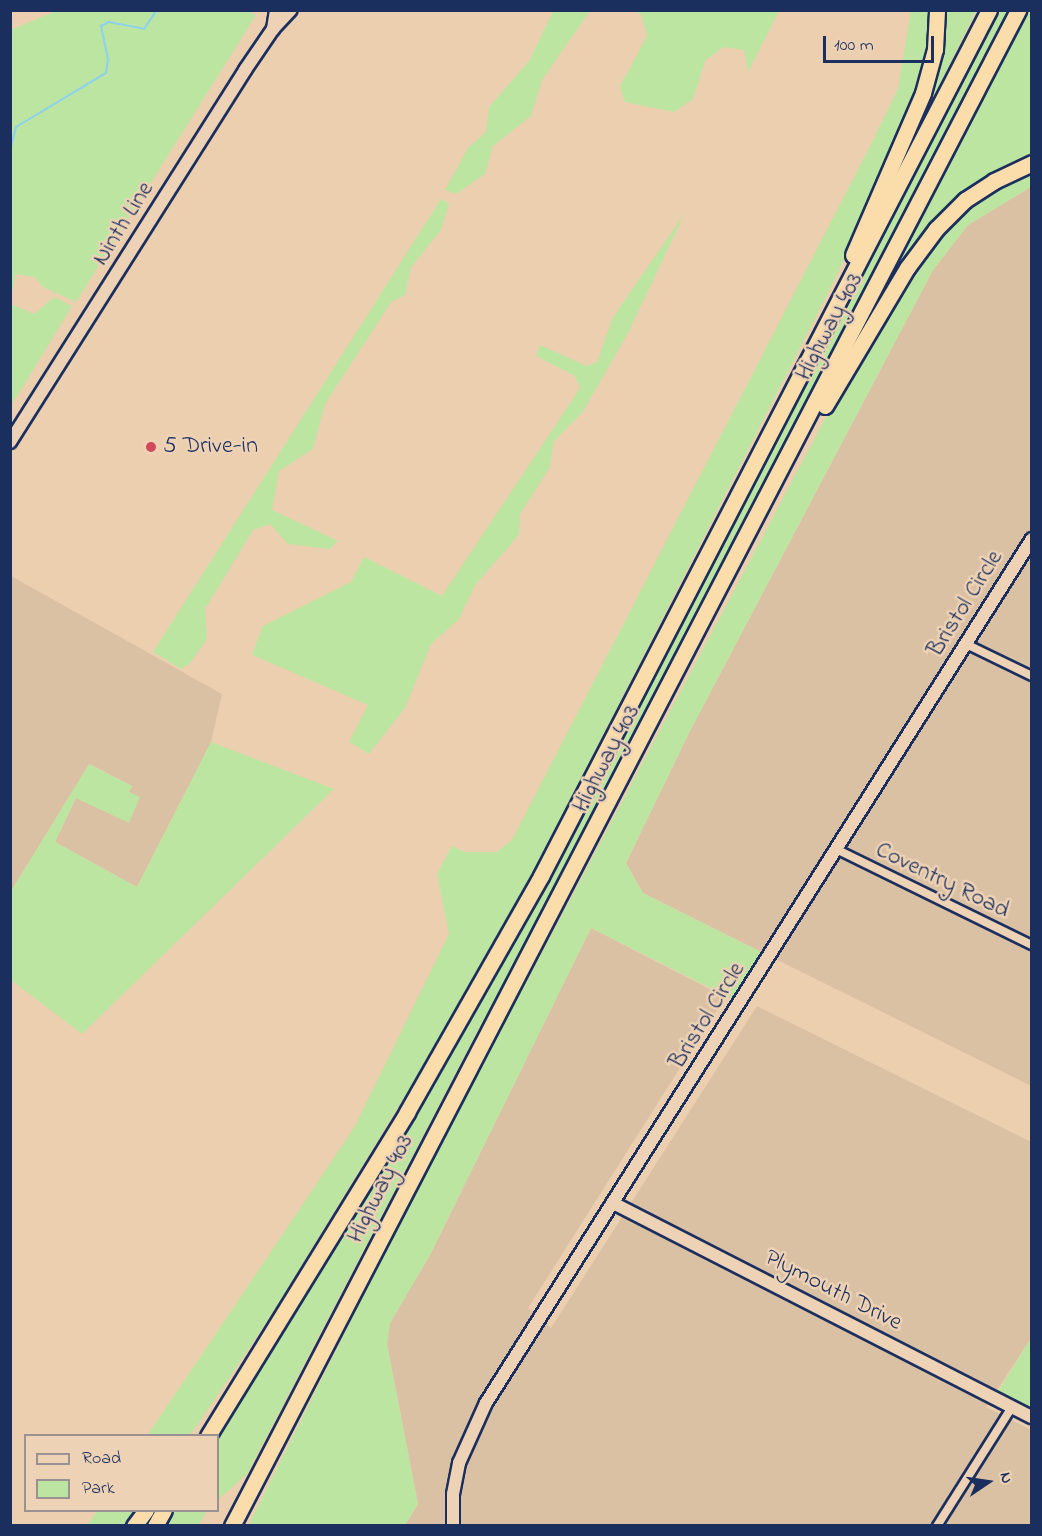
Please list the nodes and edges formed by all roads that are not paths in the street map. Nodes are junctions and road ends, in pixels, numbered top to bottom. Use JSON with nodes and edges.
{"nodes":[{"id":1,"x":276,"y":10,"type":"edge"},
{"id":2,"x":291,"y":10,"type":"edge"},
{"id":3,"x":938,"y":10,"type":"edge"},
{"id":4,"x":989,"y":10,"type":"edge"},
{"id":5,"x":1018,"y":10,"type":"edge"},
{"id":6,"x":273,"y":29,"type":"junction"},
{"id":7,"x":1032,"y":163,"type":"edge"},
{"id":8,"x":828,"y":319,"type":"junction"},
{"id":9,"x":10,"y":442,"type":"edge"},
{"id":10,"x":793,"y":450,"type":"junction"},
{"id":11,"x":1032,"y":539,"type":"edge"},
{"id":12,"x":966,"y":644,"type":"junction"},
{"id":13,"x":1032,"y":676,"type":"edge"},
{"id":14,"x":838,"y":850,"type":"junction"},
{"id":15,"x":1032,"y":945,"type":"edge"},
{"id":16,"x":615,"y":1204,"type":"junction"},
{"id":17,"x":1012,"y":1407,"type":"junction"},
{"id":18,"x":1032,"y":1417,"type":"edge"},
{"id":19,"x":210,"y":1432,"type":"edge"},
{"id":20,"x":144,"y":1512,"type":"edge"},
{"id":21,"x":163,"y":1512,"type":"edge"},
{"id":22,"x":236,"y":1521,"type":"edge"},
{"id":23,"x":134,"y":1526,"type":"edge"},
{"id":24,"x":155,"y":1526,"type":"edge"},
{"id":25,"x":453,"y":1526,"type":"edge"},
{"id":26,"x":937,"y":1526,"type":"edge"}],
"edges":[{"from":1,"to":6,"type":"street","name":"Ninth Line"},
{"from":2,"to":6,"type":"street","name":"Ninth Line"},
{"from":3,"to":8,"type":"highway"},
{"from":4,"to":8,"type":"highway","name":"Highway 403"},
{"from":5,"to":10,"type":"highway","name":"Highway 403"},
{"from":6,"to":9,"type":"street","name":"Ninth Line"},
{"from":7,"to":10,"type":"highway"},
{"from":8,"to":19,"type":"highway","name":"Highway 403"},
{"from":10,"to":22,"type":"highway","name":"Highway 403"},
{"from":11,"to":12,"type":"street","name":"Bristol Circle"},
{"from":12,"to":13,"type":"street"},
{"from":12,"to":14,"type":"street","name":"Bristol Circle"},
{"from":14,"to":15,"type":"street","name":"Coventry Road"},
{"from":14,"to":16,"type":"street","name":"Bristol Circle"},
{"from":16,"to":17,"type":"street","name":"Plymouth Drive"},
{"from":16,"to":25,"type":"street","name":"Bristol Circle"},
{"from":17,"to":18,"type":"street","name":"Plymouth Drive"},
{"from":17,"to":26,"type":"street"},
{"from":20,"to":23,"type":"highway"},
{"from":21,"to":24,"type":"highway"}]}
